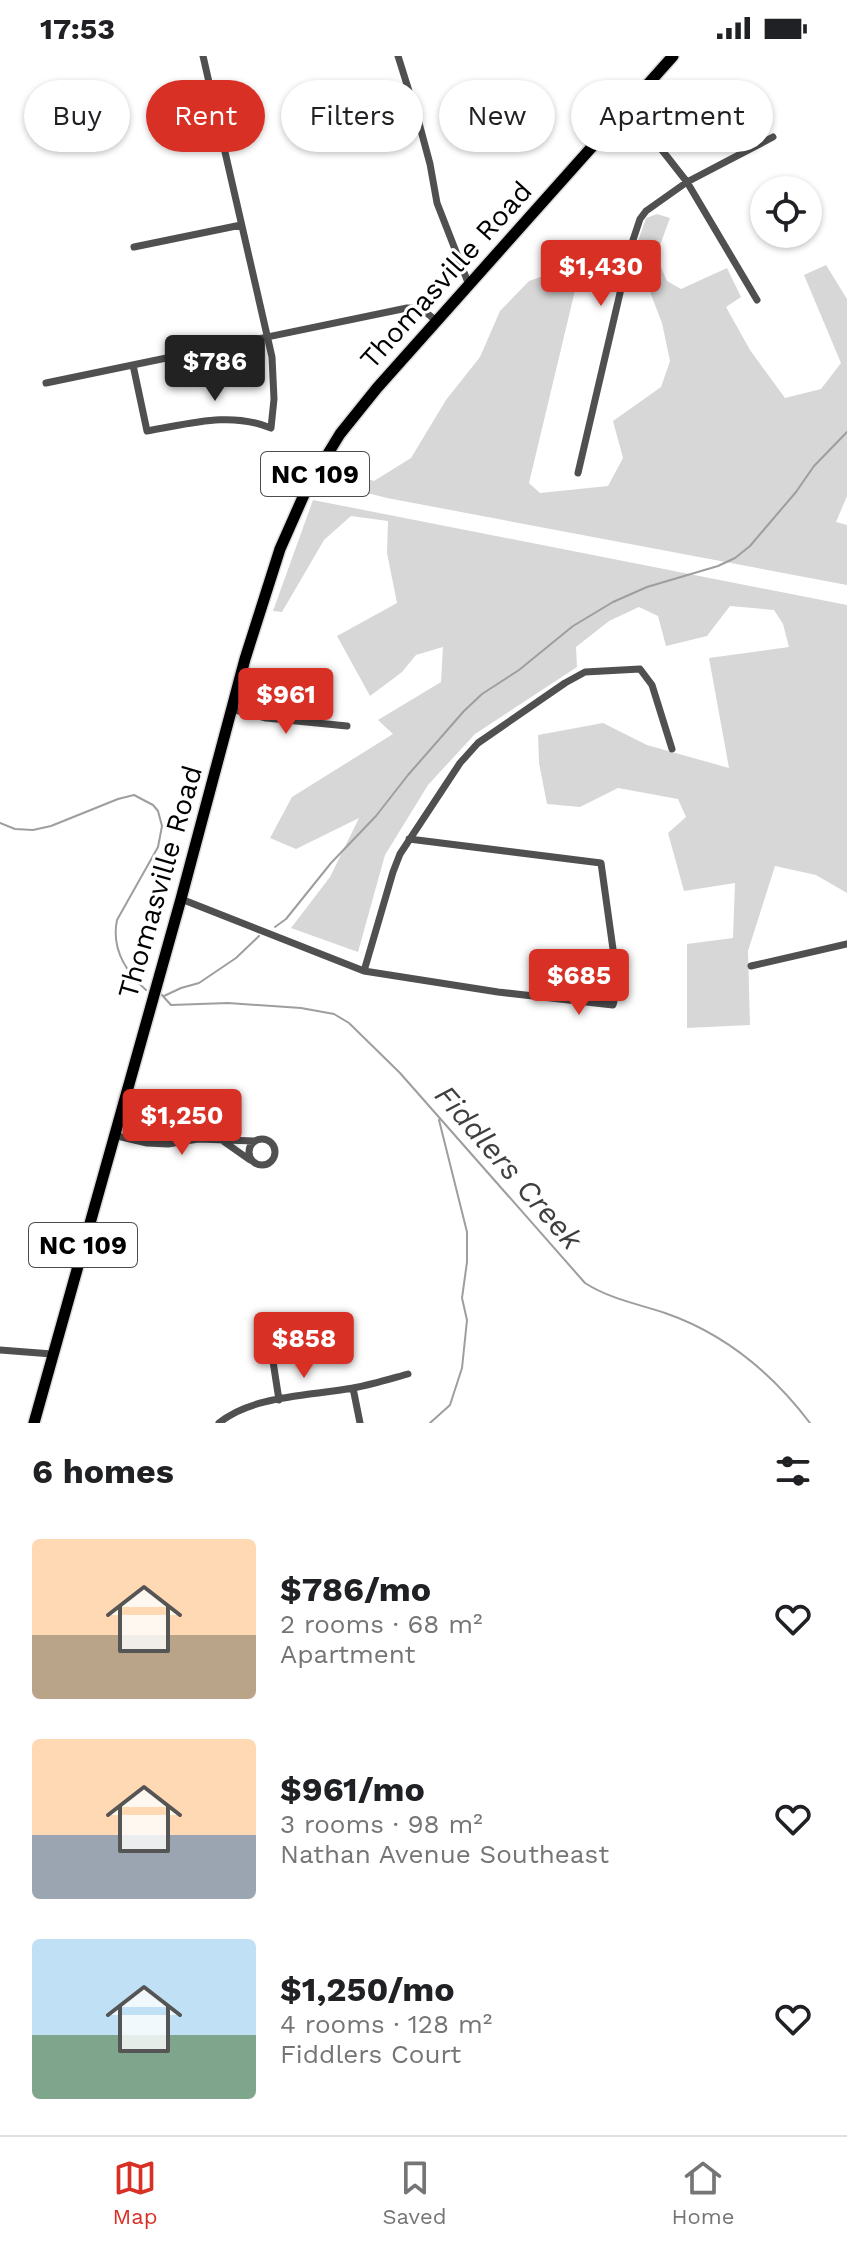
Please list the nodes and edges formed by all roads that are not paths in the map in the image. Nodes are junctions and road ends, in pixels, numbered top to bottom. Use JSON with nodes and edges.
{"nodes":[{"id":1,"x":203,"y":56,"type":"edge"},
{"id":2,"x":398,"y":56,"type":"edge"},
{"id":3,"x":668,"y":58,"type":"edge"},
{"id":4,"x":651,"y":80,"type":"edge"},
{"id":5,"x":589,"y":152,"type":"edge"},
{"id":6,"x":663,"y":152,"type":"edge"},
{"id":7,"x":744,"y":152,"type":"edge"},
{"id":8,"x":687,"y":182,"type":"junction"},
{"id":9,"x":241,"y":225,"type":"junction"},
{"id":10,"x":134,"y":247,"type":"dead end"},
{"id":11,"x":469,"y":285,"type":"junction"},
{"id":12,"x":757,"y":300,"type":"dead end"},
{"id":13,"x":436,"y":321,"type":"junction"},
{"id":14,"x":266,"y":337,"type":"junction"},
{"id":15,"x":133,"y":365,"type":"junction"},
{"id":16,"x":46,"y":383,"type":"dead end"},
{"id":17,"x":578,"y":473,"type":"dead end"},
{"id":18,"x":231,"y":709,"type":"junction"},
{"id":19,"x":347,"y":726,"type":"dead end"},
{"id":20,"x":672,"y":749,"type":"dead end"},
{"id":21,"x":409,"y":839,"type":"junction"},
{"id":22,"x":181,"y":899,"type":"junction"},
{"id":23,"x":847,"y":944,"type":"edge"},
{"id":24,"x":751,"y":966,"type":"dead end"},
{"id":25,"x":364,"y":971,"type":"junction"},
{"id":26,"x":113,"y":1135,"type":"junction"},
{"id":27,"x":223,"y":1141,"type":"junction"},
{"id":28,"x":254,"y":1141,"type":"junction"},
{"id":29,"x":250,"y":1160,"type":"junction"},
{"id":30,"x":0,"y":1350,"type":"edge"},
{"id":31,"x":52,"y":1354,"type":"junction"},
{"id":32,"x":272,"y":1355,"type":"dead end"},
{"id":33,"x":408,"y":1374,"type":"dead end"},
{"id":34,"x":353,"y":1388,"type":"junction"},
{"id":35,"x":279,"y":1400,"type":"junction"},
{"id":36,"x":34,"y":1423,"type":"edge"},
{"id":37,"x":219,"y":1423,"type":"edge"},
{"id":38,"x":360,"y":1423,"type":"edge"}],
"edges":[{"from":1,"to":9,"type":"street"},
{"from":2,"to":11,"type":"street"},
{"from":3,"to":4,"type":"main road","name":"Thomasville Road","number":"NC 109"},
{"from":5,"to":11,"type":"main road","name":"Thomasville Road","number":"NC 109"},
{"from":6,"to":8,"type":"street"},
{"from":7,"to":8,"type":"street"},
{"from":8,"to":12,"type":"street"},
{"from":8,"to":17,"type":"street"},
{"from":9,"to":10,"type":"street"},
{"from":9,"to":14,"type":"street"},
{"from":11,"to":13,"type":"main road","name":"Thomasville Road","number":"NC 109"},
{"from":13,"to":14,"type":"street"},
{"from":13,"to":18,"type":"main road","name":"Thomasville Road","number":"NC 109"},
{"from":14,"to":15,"type":"street"},
{"from":14,"to":15,"type":"street"},
{"from":15,"to":16,"type":"street"},
{"from":18,"to":19,"type":"street"},
{"from":18,"to":22,"type":"main road","name":"Thomasville Road","number":"NC 109"},
{"from":20,"to":21,"type":"street"},
{"from":21,"to":25,"type":"street"},
{"from":21,"to":25,"type":"street"},
{"from":22,"to":25,"type":"street"},
{"from":22,"to":26,"type":"main road","name":"Thomasville Road","number":"NC 109"},
{"from":23,"to":24,"type":"street"},
{"from":26,"to":27,"type":"street"},
{"from":26,"to":31,"type":"main road","name":"Thomasville Road","number":"NC 109"},
{"from":27,"to":28,"type":"street"},
{"from":27,"to":29,"type":"street"},
{"from":28,"to":29,"type":"street"},
{"from":28,"to":29,"type":"street"},
{"from":30,"to":31,"type":"street"},
{"from":31,"to":36,"type":"main road","name":"Thomasville Road","number":"NC 109"},
{"from":32,"to":35,"type":"street"},
{"from":33,"to":34,"type":"street"},
{"from":34,"to":35,"type":"street"},
{"from":34,"to":38,"type":"street"},
{"from":35,"to":37,"type":"street"}]}
